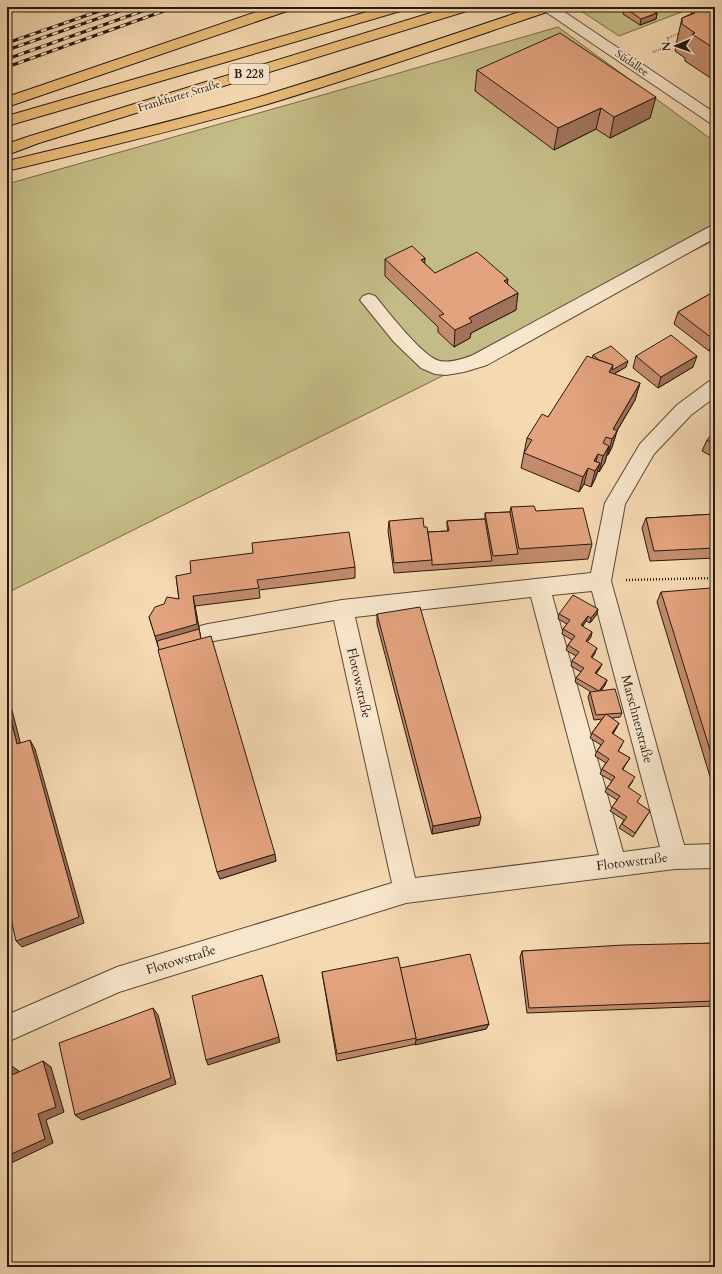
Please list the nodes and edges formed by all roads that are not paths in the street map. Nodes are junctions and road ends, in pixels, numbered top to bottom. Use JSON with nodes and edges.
{"nodes":[{"id":1,"x":285,"y":7,"type":"edge"},
{"id":2,"x":399,"y":7,"type":"edge"},
{"id":3,"x":465,"y":7,"type":"edge"},
{"id":4,"x":548,"y":7,"type":"edge"},
{"id":5,"x":7,"y":102,"type":"edge"},
{"id":6,"x":715,"y":120,"type":"edge"},
{"id":7,"x":7,"y":121,"type":"edge"},
{"id":8,"x":7,"y":150,"type":"edge"},
{"id":9,"x":7,"y":166,"type":"edge"},
{"id":10,"x":715,"y":231,"type":"edge"},
{"id":11,"x":369,"y":300,"type":"dead end"},
{"id":12,"x":715,"y":386,"type":"edge"},
{"id":13,"x":600,"y":581,"type":"junction"},
{"id":14,"x":539,"y":588,"type":"junction"},
{"id":15,"x":342,"y":609,"type":"junction"},
{"id":16,"x":208,"y":633,"type":"dead end"},
{"id":17,"x":715,"y":856,"type":"edge"},
{"id":18,"x":675,"y":857,"type":"junction"},
{"id":19,"x":614,"y":865,"type":"junction"},
{"id":20,"x":406,"y":891,"type":"junction"},
{"id":21,"x":7,"y":1029,"type":"edge"}],
"edges":[{"from":1,"to":5,"type":"highway"},
{"from":2,"to":7,"type":"highway","name":"Frankfurter Straße","number":"B 228"},
{"from":3,"to":8,"type":"highway","name":"Frankfurter Straße","number":"B 228"},
{"from":4,"to":6,"type":"street","name":"Südallee"},
{"from":4,"to":9,"type":"highway"},
{"from":10,"to":11,"type":"street"},
{"from":12,"to":13,"type":"street","name":"Marschnerstraße"},
{"from":13,"to":14,"type":"street"},
{"from":13,"to":18,"type":"street","name":"Marschnerstraße"},
{"from":14,"to":15,"type":"street"},
{"from":14,"to":19,"type":"street"},
{"from":15,"to":16,"type":"street"},
{"from":15,"to":20,"type":"street","name":"Flotowstraße"},
{"from":17,"to":18,"type":"street","name":"Flotowstraße"},
{"from":18,"to":19,"type":"street","name":"Flotowstraße"},
{"from":19,"to":20,"type":"street","name":"Flotowstraße"},
{"from":20,"to":21,"type":"street","name":"Flotowstraße"}]}
